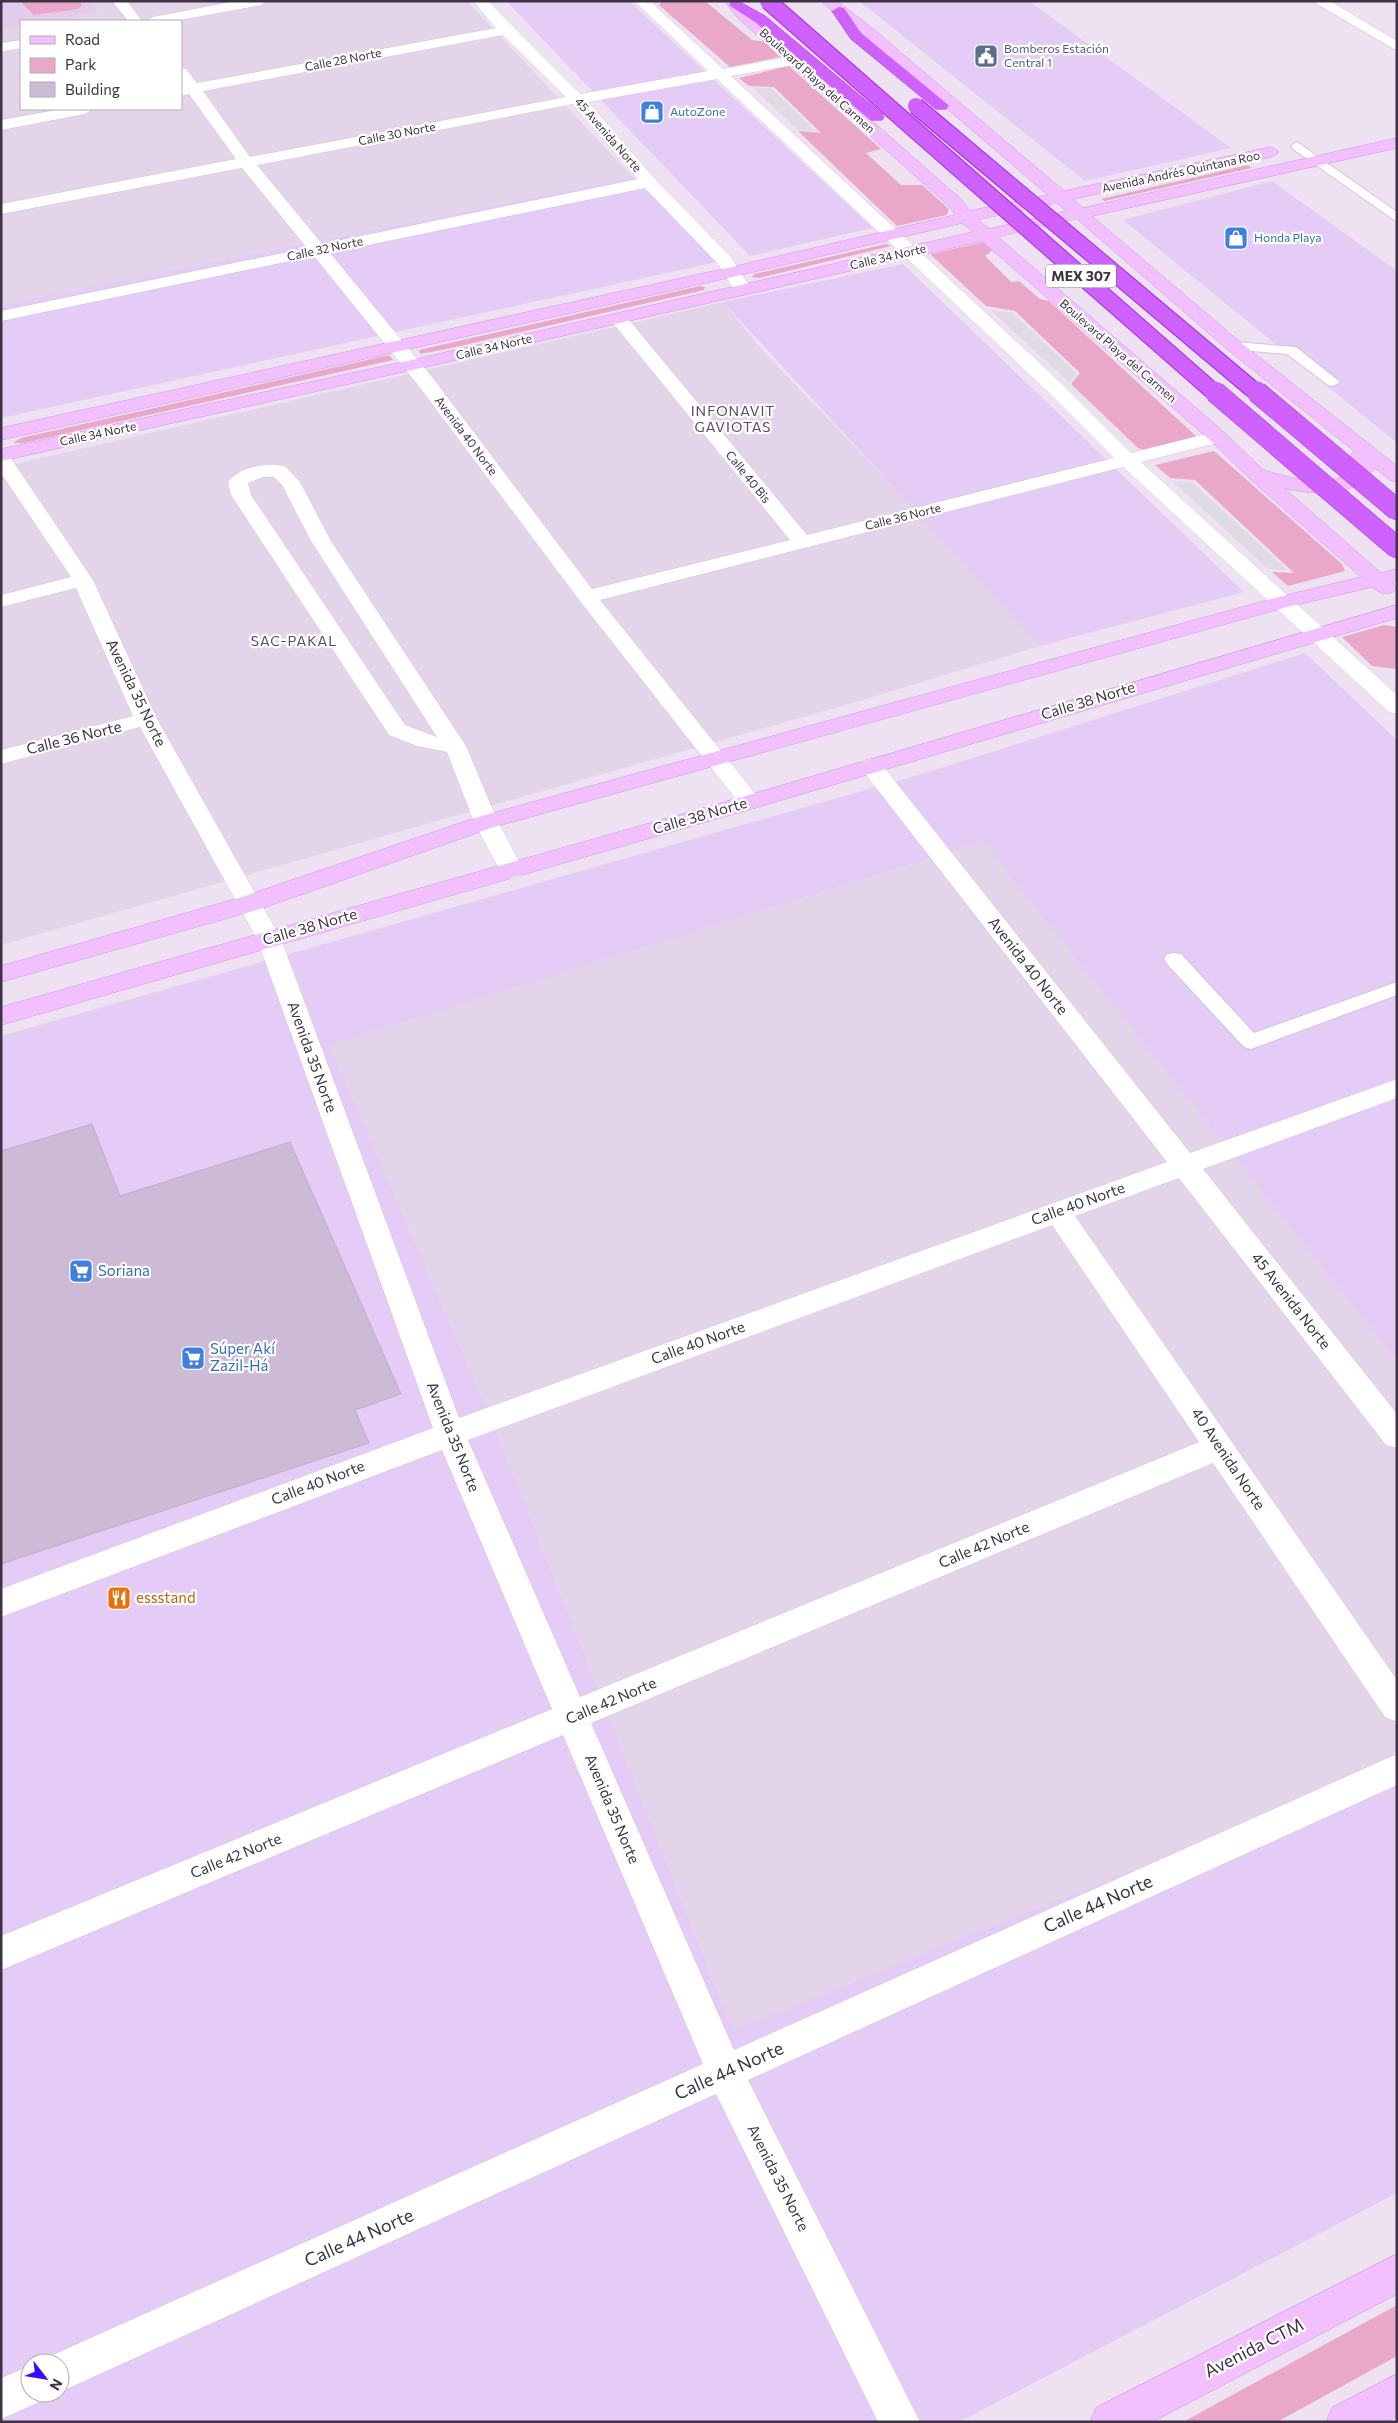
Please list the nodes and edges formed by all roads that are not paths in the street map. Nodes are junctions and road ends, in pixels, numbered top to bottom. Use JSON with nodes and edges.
{"nodes":[{"id":1,"x":119,"y":1,"type":"edge"},
{"id":2,"x":261,"y":1,"type":"edge"},
{"id":3,"x":480,"y":1,"type":"edge"},
{"id":4,"x":641,"y":1,"type":"edge"},
{"id":5,"x":768,"y":1,"type":"edge"},
{"id":6,"x":1318,"y":1,"type":"edge"},
{"id":7,"x":734,"y":3,"type":"edge"},
{"id":8,"x":834,"y":6,"type":"edge"},
{"id":9,"x":133,"y":20,"type":"edge"},
{"id":10,"x":157,"y":20,"type":"edge"},
{"id":11,"x":1397,"y":27,"type":"edge"},
{"id":12,"x":506,"y":30,"type":"junction"},
{"id":13,"x":1370,"y":32,"type":"junction"},
{"id":14,"x":839,"y":40,"type":"dead end"},
{"id":15,"x":20,"y":44,"type":"edge"},
{"id":16,"x":1397,"y":47,"type":"edge"},
{"id":17,"x":1,"y":48,"type":"edge"},
{"id":18,"x":794,"y":61,"type":"junction"},
{"id":19,"x":722,"y":74,"type":"junction"},
{"id":20,"x":182,"y":75,"type":"edge"},
{"id":21,"x":188,"y":90,"type":"edge"},
{"id":22,"x":577,"y":99,"type":"junction"},
{"id":23,"x":80,"y":110,"type":"edge"},
{"id":24,"x":1,"y":125,"type":"edge"},
{"id":25,"x":1322,"y":141,"type":"dead end"},
{"id":26,"x":1397,"y":143,"type":"edge"},
{"id":27,"x":1297,"y":146,"type":"junction"},
{"id":28,"x":1316,"y":161,"type":"junction"},
{"id":29,"x":247,"y":163,"type":"junction"},
{"id":30,"x":649,"y":182,"type":"junction"},
{"id":31,"x":1062,"y":198,"type":"junction"},
{"id":32,"x":1,"y":209,"type":"edge"},
{"id":33,"x":1082,"y":214,"type":"junction"},
{"id":34,"x":965,"y":217,"type":"junction"},
{"id":35,"x":1397,"y":218,"type":"edge"},
{"id":36,"x":892,"y":234,"type":"junction"},
{"id":37,"x":985,"y":235,"type":"junction"},
{"id":38,"x":317,"y":250,"type":"junction"},
{"id":39,"x":910,"y":252,"type":"junction"},
{"id":40,"x":732,"y":272,"type":"junction"},
{"id":41,"x":742,"y":289,"type":"junction"},
{"id":42,"x":1108,"y":300,"type":"junction"},
{"id":43,"x":1150,"y":301,"type":"junction"},
{"id":44,"x":1,"y":316,"type":"edge"},
{"id":45,"x":619,"y":319,"type":"junction"},
{"id":46,"x":397,"y":346,"type":"junction"},
{"id":47,"x":1234,"y":346,"type":"junction"},
{"id":48,"x":412,"y":365,"type":"junction"},
{"id":49,"x":1333,"y":382,"type":"dead end"},
{"id":50,"x":1,"y":434,"type":"edge"},
{"id":51,"x":1218,"y":437,"type":"junction"},
{"id":52,"x":1359,"y":446,"type":"junction"},
{"id":53,"x":1,"y":456,"type":"edge"},
{"id":54,"x":1128,"y":461,"type":"junction"},
{"id":55,"x":1256,"y":474,"type":"junction"},
{"id":56,"x":1397,"y":476,"type":"edge"},
{"id":57,"x":1397,"y":510,"type":"edge"},
{"id":58,"x":803,"y":542,"type":"junction"},
{"id":59,"x":1397,"y":548,"type":"edge"},
{"id":60,"x":1387,"y":577,"type":"edge"},
{"id":61,"x":83,"y":580,"type":"junction"},
{"id":62,"x":587,"y":597,"type":"junction"},
{"id":63,"x":1397,"y":597,"type":"edge"},
{"id":64,"x":1,"y":601,"type":"edge"},
{"id":65,"x":1282,"y":602,"type":"junction"},
{"id":66,"x":1397,"y":611,"type":"edge"},
{"id":67,"x":1316,"y":633,"type":"junction"},
{"id":68,"x":1397,"y":706,"type":"edge"},
{"id":69,"x":146,"y":719,"type":"junction"},
{"id":70,"x":455,"y":746,"type":"junction"},
{"id":71,"x":1,"y":756,"type":"edge"},
{"id":72,"x":715,"y":758,"type":"junction"},
{"id":73,"x":871,"y":766,"type":"junction"},
{"id":74,"x":750,"y":802,"type":"junction"},
{"id":75,"x":486,"y":822,"type":"junction"},
{"id":76,"x":512,"y":871,"type":"junction"},
{"id":77,"x":251,"y":903,"type":"junction"},
{"id":78,"x":269,"y":939,"type":"junction"},
{"id":79,"x":1174,"y":959,"type":"dead end"},
{"id":80,"x":1,"y":974,"type":"edge"},
{"id":81,"x":1397,"y":988,"type":"edge"},
{"id":82,"x":1,"y":1016,"type":"edge"},
{"id":83,"x":1397,"y":1088,"type":"edge"},
{"id":84,"x":1184,"y":1165,"type":"junction"},
{"id":85,"x":1057,"y":1211,"type":"junction"},
{"id":86,"x":450,"y":1434,"type":"junction"},
{"id":87,"x":1397,"y":1436,"type":"edge"},
{"id":88,"x":1220,"y":1447,"type":"junction"},
{"id":89,"x":1,"y":1603,"type":"edge"},
{"id":90,"x":1397,"y":1707,"type":"edge"},
{"id":91,"x":572,"y":1717,"type":"junction"},
{"id":92,"x":1397,"y":1769,"type":"edge"},
{"id":93,"x":1,"y":1953,"type":"edge"},
{"id":94,"x":725,"y":2073,"type":"junction"},
{"id":95,"x":1397,"y":2273,"type":"edge"},
{"id":96,"x":70,"y":2368,"type":"edge"},
{"id":97,"x":20,"y":2390,"type":"edge"},
{"id":98,"x":1397,"y":2394,"type":"edge"},
{"id":99,"x":1,"y":2399,"type":"edge"},
{"id":100,"x":900,"y":2422,"type":"edge"},
{"id":101,"x":1110,"y":2422,"type":"edge"},
{"id":102,"x":1346,"y":2422,"type":"edge"}],
"edges":[{"from":1,"to":9,"type":"street"},
{"from":2,"to":10,"type":"street"},
{"from":3,"to":12,"type":"street","name":"45 Avenida Norte"},
{"from":4,"to":19,"type":"street"},
{"from":5,"to":42,"type":"highway","number":"MEX 307","bridge":true},
{"from":6,"to":13,"type":"street"},
{"from":7,"to":18,"type":"main road","name":"Boulevard Playa del Carmen"},
{"from":7,"to":42,"type":"highway","bridge":true},
{"from":8,"to":31,"type":"main road"},
{"from":8,"to":43,"type":"highway"},
{"from":11,"to":13,"type":"street"},
{"from":12,"to":21,"type":"street","name":"Calle 28 Norte"},
{"from":12,"to":22,"type":"street","name":"45 Avenida Norte"},
{"from":13,"to":16,"type":"street"},
{"from":14,"to":43,"type":"highway","number":"MEX 307","bridge":true},
{"from":15,"to":17,"type":"street"},
{"from":18,"to":19,"type":"street","name":"Calle 30 Norte"},
{"from":18,"to":34,"type":"main road","name":"Boulevard Playa del Carmen"},
{"from":19,"to":22,"type":"street","name":"Calle 30 Norte"},
{"from":19,"to":36,"type":"street"},
{"from":20,"to":21,"type":"street","name":"Avenida 40 Norte"},
{"from":21,"to":29,"type":"street","name":"Avenida 40 Norte"},
{"from":22,"to":29,"type":"street","name":"Calle 30 Norte"},
{"from":22,"to":30,"type":"street","name":"45 Avenida Norte"},
{"from":23,"to":24,"type":"street"},
{"from":25,"to":27,"type":"main road","name":"Avenida Andrés Quintana Roo"},
{"from":26,"to":28,"type":"main road","name":"Avenida Andrés Quintana Roo"},
{"from":27,"to":28,"type":"lane"},
{"from":27,"to":31,"type":"main road","name":"Avenida Andrés Quintana Roo"},
{"from":28,"to":33,"type":"main road","name":"Avenida Andrés Quintana Roo"},
{"from":28,"to":35,"type":"lane"},
{"from":29,"to":32,"type":"street","name":"Calle 30 Norte"},
{"from":29,"to":38,"type":"street","name":"Avenida 40 Norte"},
{"from":30,"to":38,"type":"street","name":"Calle 32 Norte"},
{"from":30,"to":40,"type":"street","name":"45 Avenida Norte"},
{"from":31,"to":33,"type":"main road"},
{"from":31,"to":34,"type":"main road","name":"Avenida Andrés Quintana Roo"},
{"from":33,"to":37,"type":"main road","name":"Avenida Andrés Quintana Roo"},
{"from":33,"to":47,"type":"main road"},
{"from":34,"to":36,"type":"main road","name":"Calle 34 Norte"},
{"from":34,"to":37,"type":"main road","name":"Boulevard Playa del Carmen"},
{"from":36,"to":39,"type":"street"},
{"from":36,"to":40,"type":"main road","name":"Calle 34 Norte"},
{"from":37,"to":39,"type":"main road","name":"Calle 34 Norte"},
{"from":37,"to":51,"type":"main road","name":"Boulevard Playa del Carmen"},
{"from":38,"to":44,"type":"street","name":"Calle 32 Norte"},
{"from":38,"to":46,"type":"street","name":"Avenida 40 Norte"},
{"from":39,"to":41,"type":"main road","name":"Calle 34 Norte"},
{"from":39,"to":54,"type":"street"},
{"from":40,"to":41,"type":"street","name":"45 Avenida Norte"},
{"from":40,"to":46,"type":"main road","name":"Calle 34 Norte"},
{"from":41,"to":45,"type":"main road","name":"Calle 34 Norte"},
{"from":42,"to":59,"type":"highway","number":"MEX 307","bridge":true},
{"from":43,"to":57,"type":"highway","number":"MEX 307","bridge":true},
{"from":45,"to":48,"type":"main road","name":"Calle 34 Norte"},
{"from":45,"to":58,"type":"street","name":"Calle 40 Bis"},
{"from":46,"to":48,"type":"street","name":"Avenida 40 Norte"},
{"from":46,"to":50,"type":"main road","name":"Calle 34 Norte"},
{"from":47,"to":49,"type":"lane"},
{"from":47,"to":52,"type":"main road"},
{"from":48,"to":53,"type":"main road","name":"Calle 34 Norte"},
{"from":48,"to":62,"type":"street","name":"Avenida 40 Norte"},
{"from":51,"to":54,"type":"street","name":"Calle 36 Norte"},
{"from":51,"to":55,"type":"main road","name":"Boulevard Playa del Carmen"},
{"from":52,"to":55,"type":"main road"},
{"from":52,"to":56,"type":"main road"},
{"from":53,"to":61,"type":"street","name":"Avenida 35 Norte"},
{"from":54,"to":58,"type":"street","name":"Calle 36 Norte"},
{"from":54,"to":65,"type":"street"},
{"from":55,"to":60,"type":"main road","name":"Boulevard Playa del Carmen"},
{"from":58,"to":62,"type":"street","name":"Calle 36 Norte"},
{"from":60,"to":63,"type":"main road","name":"Boulevard Playa del Carmen"},
{"from":60,"to":65,"type":"main road"},
{"from":61,"to":64,"type":"street"},
{"from":61,"to":69,"type":"street","name":"Avenida 35 Norte"},
{"from":62,"to":72,"type":"street","name":"Avenida 40 Norte"},
{"from":65,"to":67,"type":"street"},
{"from":65,"to":72,"type":"main road"},
{"from":66,"to":67,"type":"main road","name":"Calle 38 Norte"},
{"from":67,"to":68,"type":"street"},
{"from":67,"to":73,"type":"main road","name":"Calle 38 Norte"},
{"from":69,"to":71,"type":"street","name":"Calle 36 Norte"},
{"from":69,"to":77,"type":"street","name":"Avenida 35 Norte"},
{"from":70,"to":70,"type":"street"},
{"from":70,"to":75,"type":"street"},
{"from":72,"to":74,"type":"street","name":"Avenida 40 Norte"},
{"from":72,"to":75,"type":"main road"},
{"from":73,"to":74,"type":"main road","name":"Calle 38 Norte"},
{"from":73,"to":84,"type":"street","name":"Avenida 40 Norte"},
{"from":74,"to":76,"type":"main road","name":"Calle 38 Norte"},
{"from":75,"to":76,"type":"street"},
{"from":75,"to":77,"type":"main road"},
{"from":76,"to":78,"type":"main road","name":"Calle 38 Norte"},
{"from":77,"to":78,"type":"street","name":"Avenida 35 Norte"},
{"from":77,"to":80,"type":"main road"},
{"from":78,"to":82,"type":"main road","name":"Calle 38 Norte"},
{"from":78,"to":86,"type":"street","name":"Avenida 35 Norte"},
{"from":79,"to":81,"type":"lane"},
{"from":83,"to":84,"type":"street","name":"Calle 40 Norte"},
{"from":84,"to":85,"type":"street","name":"Calle 40 Norte"},
{"from":84,"to":87,"type":"street","name":"45 Avenida Norte"},
{"from":85,"to":86,"type":"street","name":"Calle 40 Norte"},
{"from":85,"to":88,"type":"street","name":"40 Avenida Norte"},
{"from":86,"to":89,"type":"street","name":"Calle 40 Norte"},
{"from":86,"to":91,"type":"street","name":"Avenida 35 Norte"},
{"from":88,"to":90,"type":"street","name":"40 Avenida Norte"},
{"from":88,"to":91,"type":"street","name":"Calle 42 Norte"},
{"from":91,"to":93,"type":"street","name":"Calle 42 Norte"},
{"from":91,"to":94,"type":"street","name":"Avenida 35 Norte"},
{"from":92,"to":94,"type":"street","name":"Calle 44 Norte"},
{"from":94,"to":96,"type":"street","name":"Calle 44 Norte"},
{"from":94,"to":100,"type":"street","name":"Avenida 35 Norte"},
{"from":95,"to":101,"type":"main road","name":"Avenida CTM"},
{"from":97,"to":99,"type":"street"},
{"from":98,"to":102,"type":"main road"}]}
